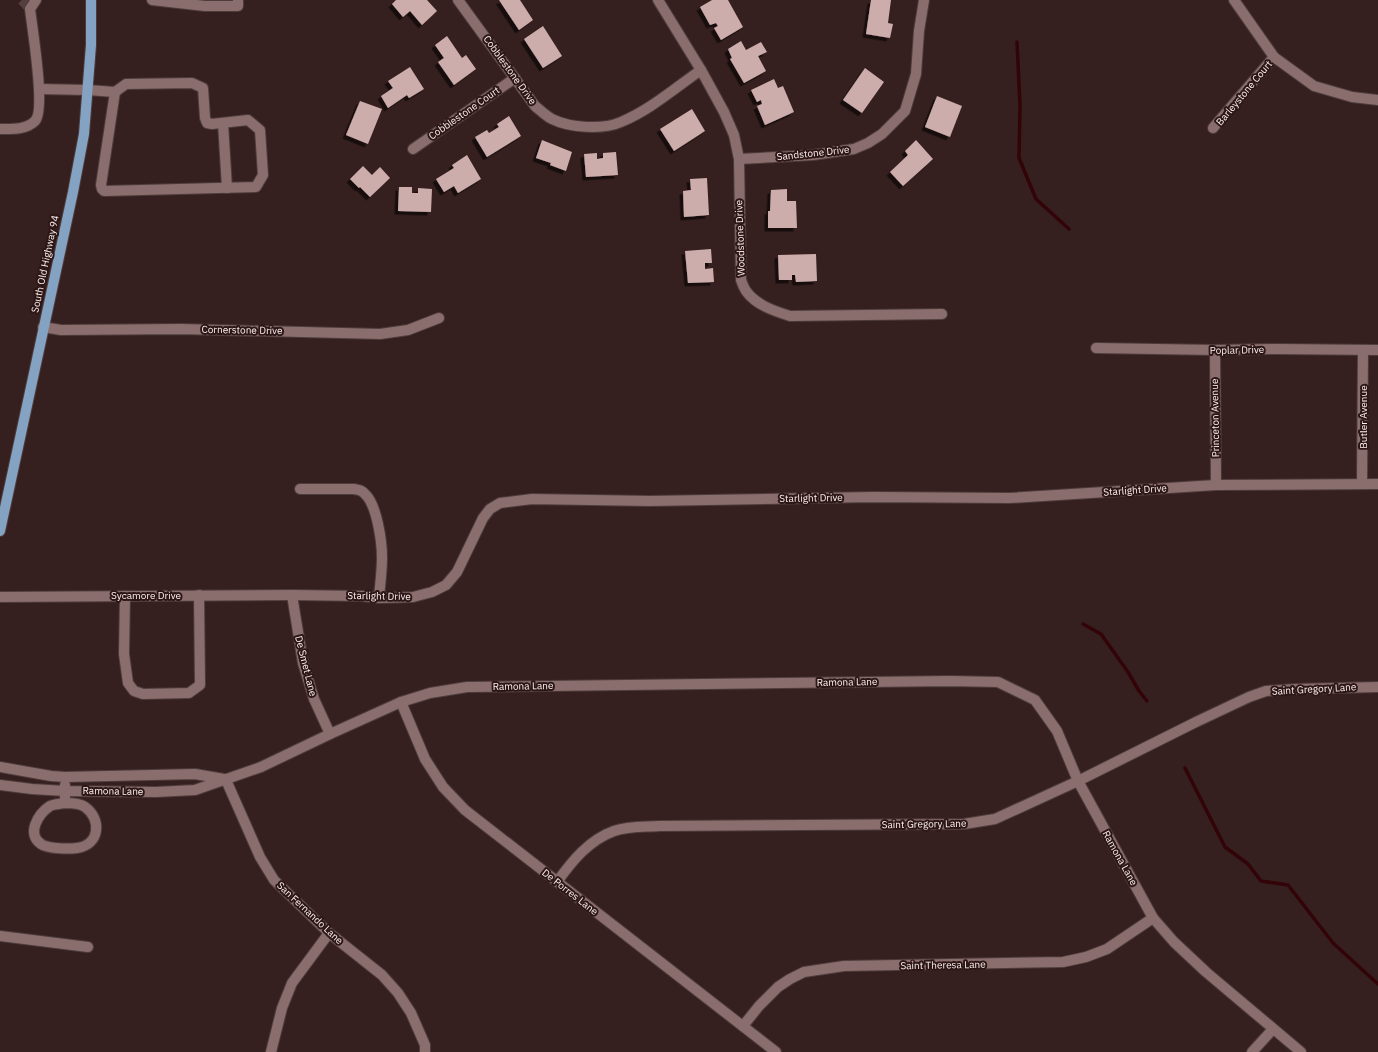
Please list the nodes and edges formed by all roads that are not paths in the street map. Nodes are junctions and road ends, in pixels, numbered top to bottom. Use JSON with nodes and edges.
{"nodes":[{"id":1,"x":36,"y":0,"type":"edge"},
{"id":2,"x":91,"y":0,"type":"edge"},
{"id":3,"x":152,"y":0,"type":"edge"},
{"id":4,"x":238,"y":0,"type":"edge"},
{"id":5,"x":458,"y":0,"type":"edge"},
{"id":6,"x":658,"y":0,"type":"edge"},
{"id":7,"x":924,"y":0,"type":"edge"},
{"id":8,"x":1234,"y":0,"type":"edge"},
{"id":9,"x":168,"y":1,"type":"edge"},
{"id":10,"x":205,"y":3,"type":"edge"},
{"id":11,"x":1274,"y":57,"type":"junction"},
{"id":12,"x":701,"y":70,"type":"junction"},
{"id":13,"x":515,"y":78,"type":"junction"},
{"id":14,"x":39,"y":89,"type":"junction"},
{"id":15,"x":88,"y":90,"type":"junction"},
{"id":16,"x":115,"y":92,"type":"junction"},
{"id":17,"x":1378,"y":100,"type":"edge"},
{"id":18,"x":223,"y":123,"type":"junction"},
{"id":19,"x":1213,"y":128,"type":"dead end"},
{"id":20,"x":0,"y":129,"type":"edge"},
{"id":21,"x":413,"y":149,"type":"dead end"},
{"id":22,"x":739,"y":159,"type":"junction"},
{"id":23,"x":227,"y":188,"type":"junction"},
{"id":24,"x":942,"y":314,"type":"dead end"},
{"id":25,"x":439,"y":318,"type":"dead end"},
{"id":26,"x":43,"y":327,"type":"junction"},
{"id":27,"x":1096,"y":348,"type":"dead end"},
{"id":28,"x":1215,"y":350,"type":"junction"},
{"id":29,"x":1363,"y":350,"type":"junction"},
{"id":30,"x":1378,"y":350,"type":"edge"},
{"id":31,"x":1362,"y":484,"type":"junction"},
{"id":32,"x":1378,"y":484,"type":"edge"},
{"id":33,"x":1216,"y":485,"type":"junction"},
{"id":34,"x":300,"y":489,"type":"dead end"},
{"id":35,"x":2,"y":513,"type":"edge"},
{"id":36,"x":0,"y":531,"type":"edge"},
{"id":37,"x":199,"y":595,"type":"junction"},
{"id":38,"x":292,"y":595,"type":"junction"},
{"id":39,"x":0,"y":596,"type":"edge"},
{"id":40,"x":125,"y":596,"type":"junction"},
{"id":41,"x":379,"y":598,"type":"junction"},
{"id":42,"x":1378,"y":687,"type":"edge"},
{"id":43,"x":401,"y":702,"type":"junction"},
{"id":44,"x":330,"y":734,"type":"junction"},
{"id":45,"x":0,"y":767,"type":"edge"},
{"id":46,"x":156,"y":775,"type":"junction"},
{"id":47,"x":65,"y":777,"type":"junction"},
{"id":48,"x":226,"y":780,"type":"junction"},
{"id":49,"x":1078,"y":781,"type":"junction"},
{"id":50,"x":0,"y":785,"type":"edge"},
{"id":51,"x":64,"y":791,"type":"junction"},
{"id":52,"x":156,"y":792,"type":"junction"},
{"id":53,"x":65,"y":803,"type":"junction"},
{"id":54,"x":557,"y":882,"type":"junction"},
{"id":55,"x":1153,"y":918,"type":"junction"},
{"id":56,"x":329,"y":933,"type":"junction"},
{"id":57,"x":0,"y":936,"type":"edge"},
{"id":58,"x":88,"y":947,"type":"dead end"},
{"id":59,"x":743,"y":1026,"type":"junction"},
{"id":60,"x":1273,"y":1029,"type":"junction"},
{"id":61,"x":271,"y":1052,"type":"edge"},
{"id":62,"x":425,"y":1052,"type":"edge"},
{"id":63,"x":776,"y":1052,"type":"edge"},
{"id":64,"x":1252,"y":1052,"type":"edge"},
{"id":65,"x":1301,"y":1052,"type":"edge"}],
"edges":[{"from":1,"to":14,"type":"street"},
{"from":2,"to":15,"type":"main road","name":"South Old Highway 94"},
{"from":3,"to":9,"type":"street"},
{"from":4,"to":10,"type":"street"},
{"from":5,"to":13,"type":"street","name":"Cobblestone Drive"},
{"from":6,"to":12,"type":"street","name":"Woodstone Drive"},
{"from":7,"to":22,"type":"street","name":"Sandstone Drive"},
{"from":8,"to":11,"type":"street"},
{"from":9,"to":10,"type":"street"},
{"from":11,"to":17,"type":"street"},
{"from":11,"to":19,"type":"street","name":"Barleystone Court"},
{"from":12,"to":13,"type":"street","name":"Cobblestone Drive"},
{"from":12,"to":22,"type":"street","name":"Woodstone Drive"},
{"from":13,"to":21,"type":"street","name":"Cobblestone Court"},
{"from":14,"to":15,"type":"street"},
{"from":14,"to":20,"type":"street"},
{"from":15,"to":16,"type":"street"},
{"from":15,"to":26,"type":"main road","name":"South Old Highway 94"},
{"from":16,"to":18,"type":"street"},
{"from":16,"to":23,"type":"street"},
{"from":18,"to":23,"type":"street"},
{"from":18,"to":23,"type":"street"},
{"from":22,"to":24,"type":"street","name":"Woodstone Drive"},
{"from":25,"to":26,"type":"street","name":"Cornerstone Drive"},
{"from":26,"to":35,"type":"main road","name":"South Old Highway 94"},
{"from":27,"to":28,"type":"street","name":"Poplar Drive"},
{"from":28,"to":29,"type":"street","name":"Poplar Drive"},
{"from":28,"to":33,"type":"street","name":"Princeton Avenue"},
{"from":29,"to":30,"type":"street","name":"Poplar Drive"},
{"from":29,"to":31,"type":"street","name":"Butler Avenue"},
{"from":31,"to":32,"type":"street","name":"Starlight Drive"},
{"from":31,"to":33,"type":"street","name":"Starlight Drive"},
{"from":33,"to":41,"type":"street","name":"Starlight Drive"},
{"from":34,"to":41,"type":"street"},
{"from":35,"to":36,"type":"main road","name":"South Old Highway 94"},
{"from":37,"to":38,"type":"street","name":"Sycamore Drive"},
{"from":37,"to":40,"type":"street","name":"Sycamore Drive"},
{"from":37,"to":40,"type":"street"},
{"from":38,"to":41,"type":"street","name":"Starlight Drive"},
{"from":38,"to":44,"type":"street","name":"De Smet Lane"},
{"from":39,"to":40,"type":"street","name":"Sycamore Drive"},
{"from":42,"to":49,"type":"street","name":"Saint Gregory Lane"},
{"from":43,"to":44,"type":"street","name":"Ramona Lane"},
{"from":43,"to":49,"type":"street","name":"Ramona Lane"},
{"from":43,"to":54,"type":"street","name":"De Porres Lane"},
{"from":44,"to":48,"type":"street","name":"Ramona Lane"},
{"from":45,"to":47,"type":"street","name":"Ramona Lane"},
{"from":46,"to":47,"type":"street","name":"Ramona Lane"},
{"from":46,"to":48,"type":"street","name":"Ramona Lane"},
{"from":46,"to":52,"type":"street"},
{"from":47,"to":51,"type":"street"},
{"from":48,"to":52,"type":"street","name":"Ramona Lane"},
{"from":48,"to":56,"type":"street","name":"San Fernando Lane"},
{"from":49,"to":54,"type":"street","name":"Saint Gregory Lane"},
{"from":49,"to":55,"type":"street","name":"Ramona Lane"},
{"from":50,"to":51,"type":"street","name":"Ramona Lane"},
{"from":51,"to":52,"type":"street","name":"Ramona Lane"},
{"from":51,"to":53,"type":"street"},
{"from":53,"to":53,"type":"street"},
{"from":54,"to":59,"type":"street","name":"De Porres Lane"},
{"from":55,"to":59,"type":"street","name":"Saint Theresa Lane"},
{"from":55,"to":60,"type":"street","name":"Ramona Lane"},
{"from":56,"to":61,"type":"street"},
{"from":56,"to":62,"type":"street","name":"San Fernando Lane"},
{"from":57,"to":58,"type":"street"},
{"from":59,"to":63,"type":"street","name":"De Porres Lane"},
{"from":60,"to":64,"type":"street"},
{"from":60,"to":65,"type":"street","name":"Ramona Lane"}]}
